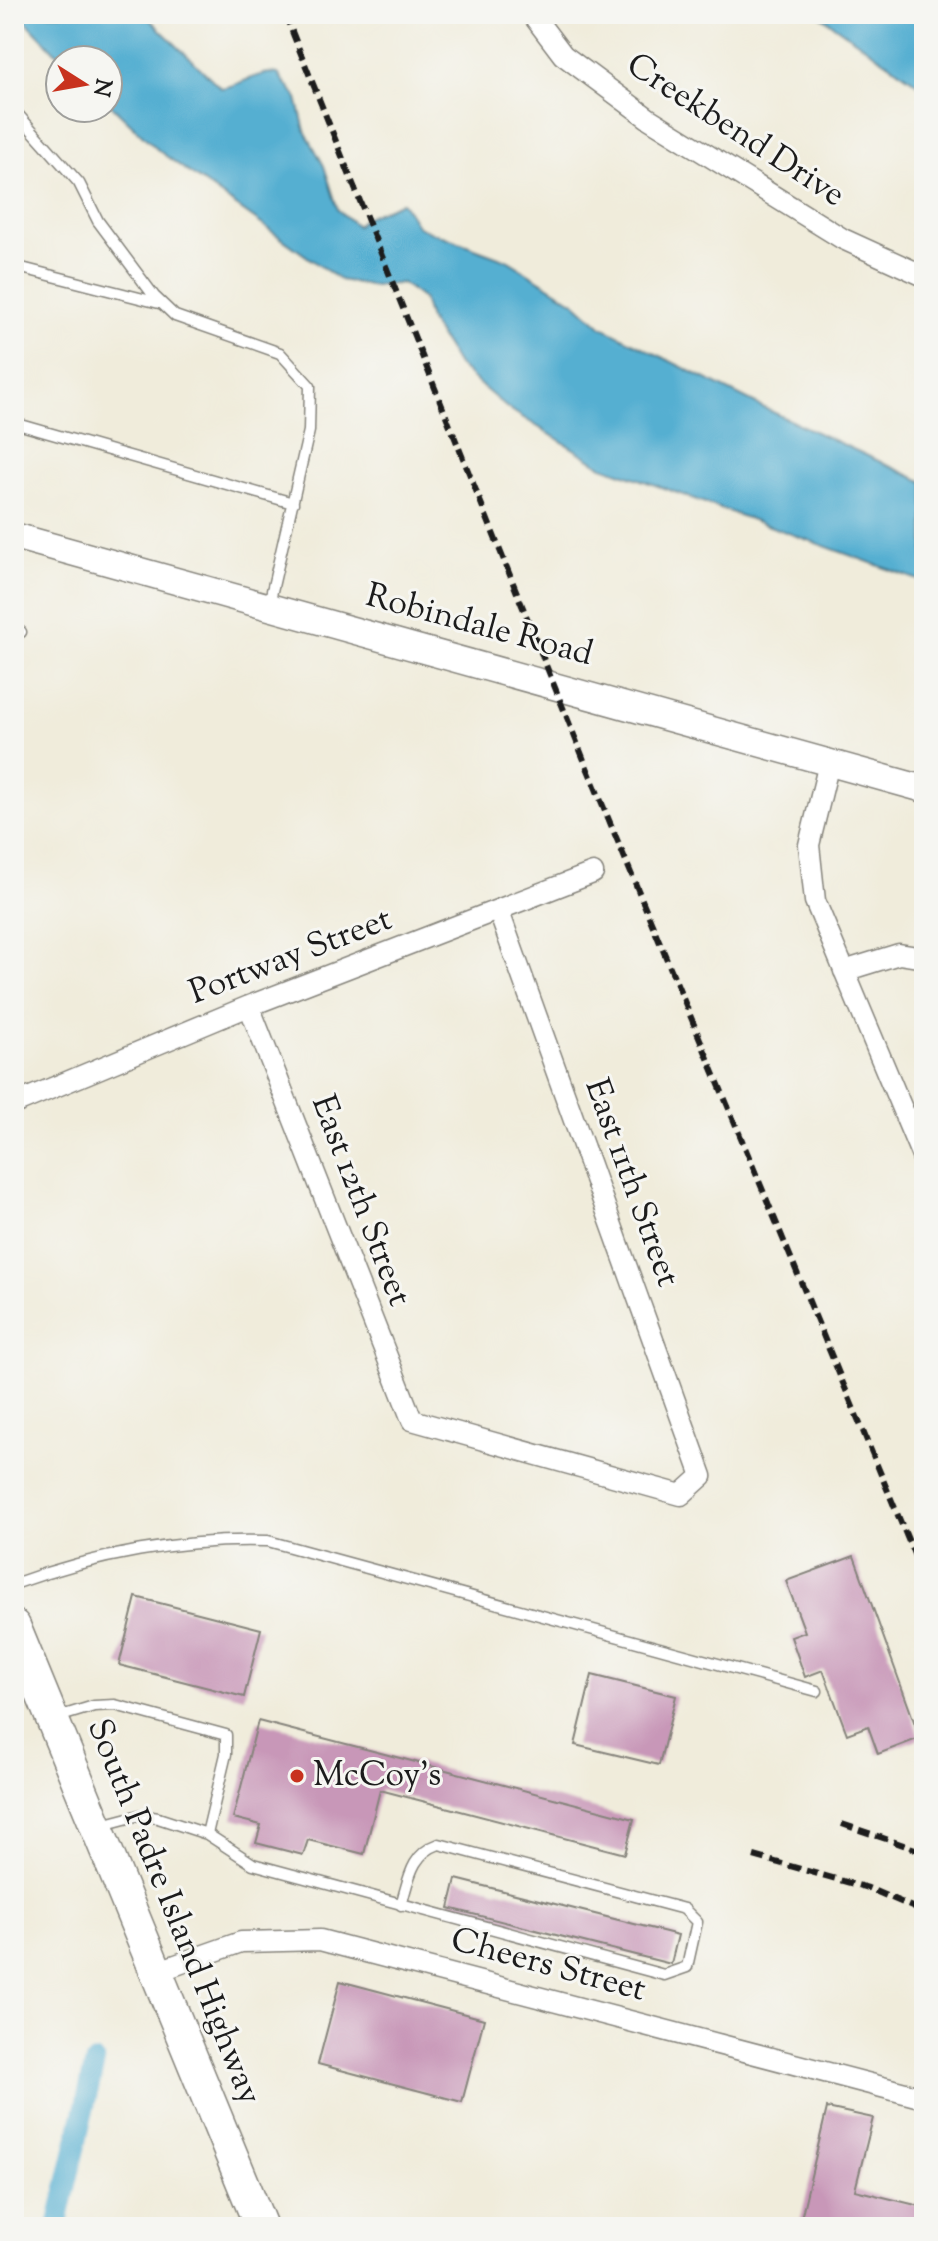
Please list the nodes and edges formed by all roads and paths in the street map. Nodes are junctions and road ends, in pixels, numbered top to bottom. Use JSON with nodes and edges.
{"nodes":[{"id":1,"x":532,"y":14,"type":"edge"},
{"id":2,"x":14,"y":110,"type":"edge"},
{"id":3,"x":14,"y":266,"type":"edge"},
{"id":4,"x":924,"y":276,"type":"edge"},
{"id":5,"x":162,"y":304,"type":"junction"},
{"id":6,"x":14,"y":423,"type":"edge"},
{"id":7,"x":293,"y":503,"type":"junction"},
{"id":8,"x":14,"y":536,"type":"edge"},
{"id":9,"x":268,"y":606,"type":"junction"},
{"id":10,"x":829,"y":763,"type":"junction"},
{"id":11,"x":924,"y":789,"type":"edge"},
{"id":12,"x":593,"y":873,"type":"dead end"},
{"id":13,"x":499,"y":912,"type":"junction"},
{"id":14,"x":924,"y":958,"type":"edge"},
{"id":15,"x":844,"y":971,"type":"junction"},
{"id":16,"x":249,"y":1006,"type":"junction"},
{"id":17,"x":14,"y":1104,"type":"edge"},
{"id":18,"x":924,"y":1161,"type":"edge"},
{"id":19,"x":412,"y":1420,"type":"joint"},
{"id":20,"x":14,"y":1584,"type":"edge"},
{"id":21,"x":14,"y":1626,"type":"edge"},
{"id":22,"x":817,"y":1691,"type":"dead end"},
{"id":23,"x":52,"y":1719,"type":"junction"},
{"id":24,"x":96,"y":1827,"type":"junction"},
{"id":25,"x":207,"y":1834,"type":"junction"},
{"id":26,"x":401,"y":1905,"type":"junction"},
{"id":27,"x":156,"y":1972,"type":"junction"},
{"id":28,"x":924,"y":2098,"type":"edge"},
{"id":29,"x":261,"y":2227,"type":"edge"}],
"edges":[{"from":1,"to":4,"type":"street","name":"Creekbend Drive"},
{"from":2,"to":5,"type":"lane"},
{"from":3,"to":5,"type":"lane"},
{"from":5,"to":7,"type":"lane"},
{"from":6,"to":7,"type":"lane"},
{"from":7,"to":9,"type":"lane"},
{"from":8,"to":9,"type":"street","name":"Robindale Road"},
{"from":9,"to":10,"type":"street","name":"Robindale Road"},
{"from":10,"to":11,"type":"street","name":"Robindale Road"},
{"from":10,"to":15,"type":"street"},
{"from":12,"to":13,"type":"street","name":"Portway Street"},
{"from":13,"to":16,"type":"street","name":"Portway Street"},
{"from":13,"to":19,"type":"street","name":"East 11th Street"},
{"from":14,"to":15,"type":"street"},
{"from":15,"to":18,"type":"street"},
{"from":16,"to":17,"type":"street","name":"Portway Street"},
{"from":16,"to":19,"type":"street","name":"East 12th Street"},
{"from":20,"to":22,"type":"lane"},
{"from":21,"to":23,"type":"main road","name":"South Padre Island Highway"},
{"from":23,"to":24,"type":"main road","name":"South Padre Island Highway"},
{"from":23,"to":25,"type":"lane"},
{"from":24,"to":25,"type":"lane"},
{"from":24,"to":27,"type":"main road","name":"South Padre Island Highway"},
{"from":25,"to":26,"type":"lane"},
{"from":26,"to":26,"type":"lane"},
{"from":27,"to":28,"type":"street","name":"Cheers Street"},
{"from":27,"to":29,"type":"main road","name":"South Padre Island Highway"}]}
